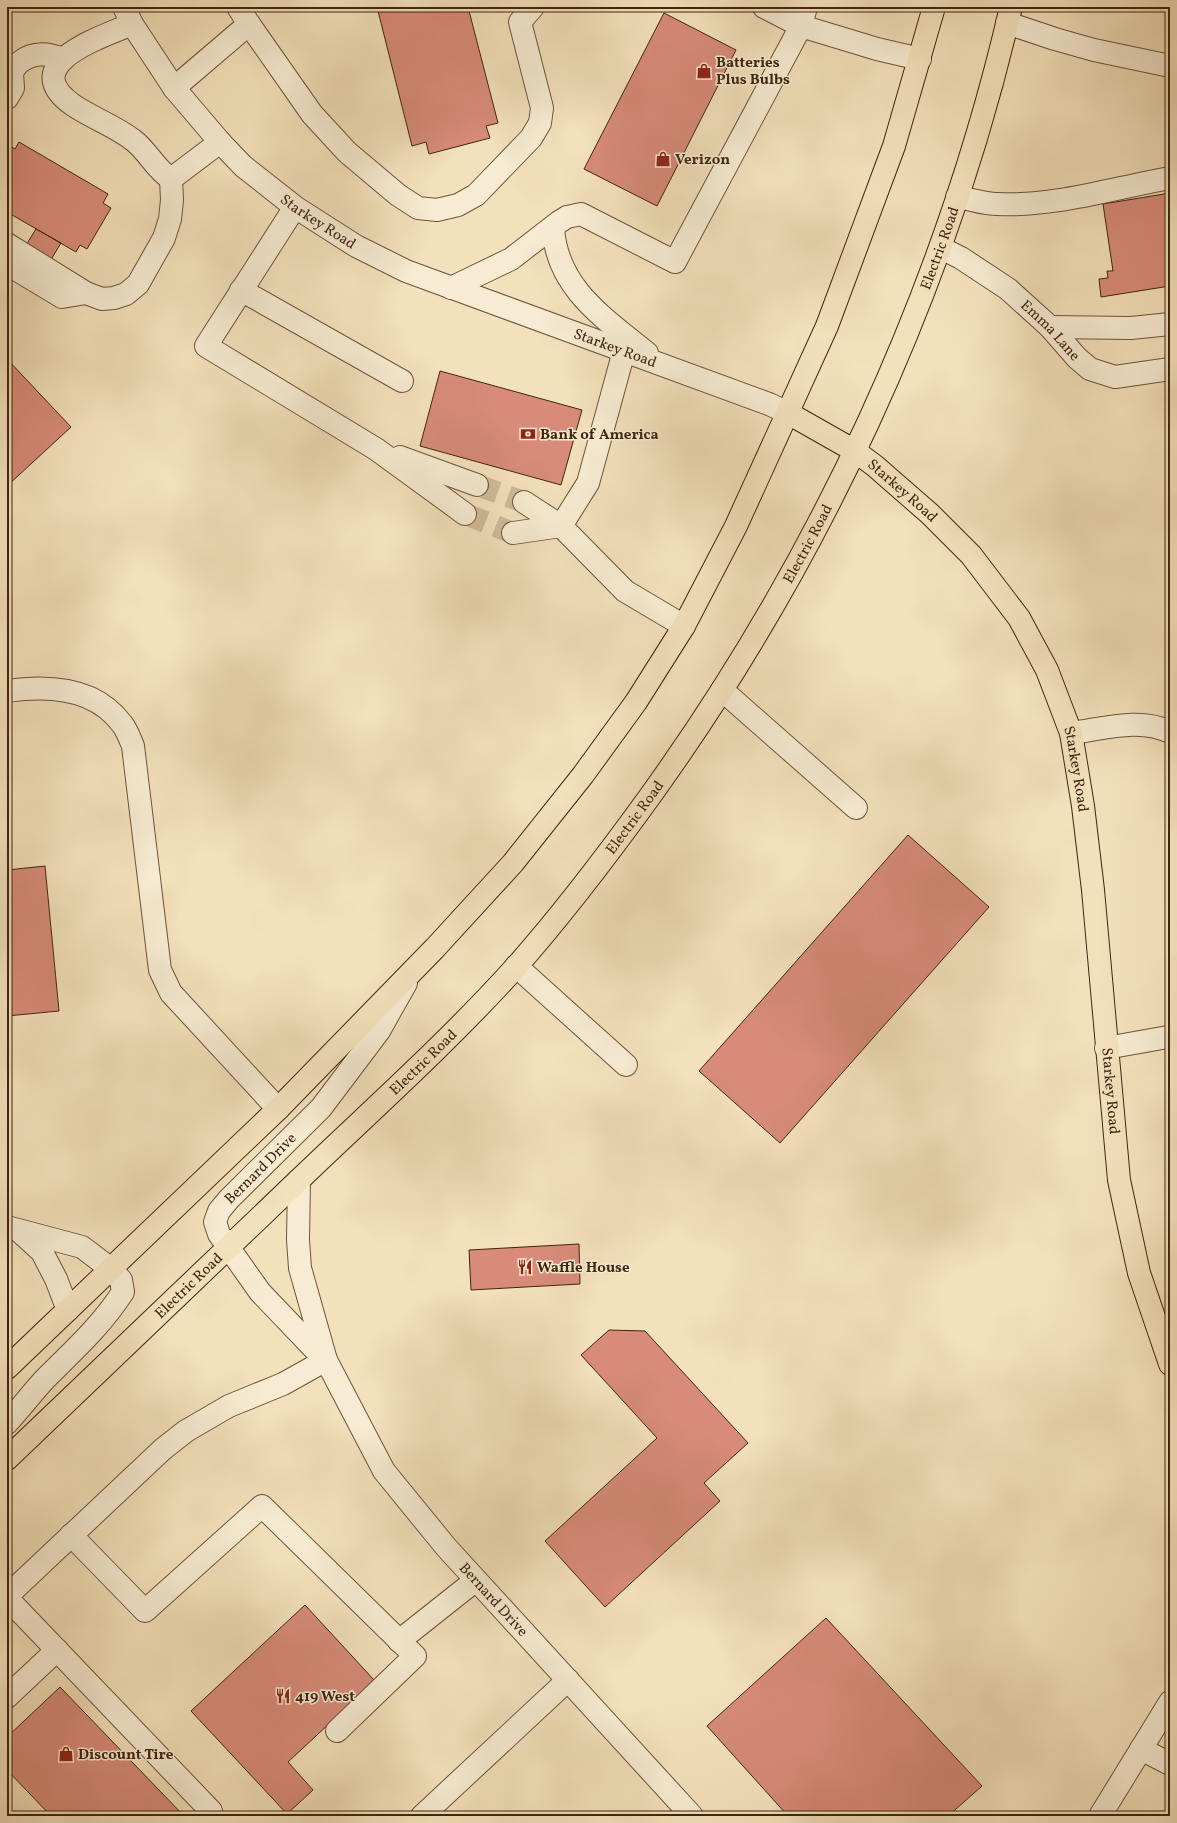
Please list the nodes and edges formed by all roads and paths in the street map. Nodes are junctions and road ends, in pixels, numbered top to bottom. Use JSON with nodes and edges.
{"nodes":[{"id":1,"x":533,"y":7,"type":"edge"},
{"id":2,"x":764,"y":7,"type":"edge"},
{"id":3,"x":934,"y":7,"type":"edge"},
{"id":4,"x":128,"y":15,"type":"edge"},
{"id":5,"x":1009,"y":15,"type":"edge"},
{"id":6,"x":243,"y":16,"type":"edge"},
{"id":7,"x":804,"y":16,"type":"edge"},
{"id":8,"x":62,"y":58,"type":"junction"},
{"id":9,"x":920,"y":59,"type":"junction"},
{"id":10,"x":1170,"y":66,"type":"edge"},
{"id":11,"x":9,"y":74,"type":"edge"},
{"id":12,"x":174,"y":88,"type":"junction"},
{"id":13,"x":7,"y":98,"type":"edge"},
{"id":14,"x":220,"y":142,"type":"junction"},
{"id":15,"x":1170,"y":178,"type":"edge"},
{"id":16,"x":171,"y":179,"type":"junction"},
{"id":17,"x":957,"y":197,"type":"junction"},
{"id":18,"x":295,"y":207,"type":"junction"},
{"id":19,"x":7,"y":227,"type":"edge"},
{"id":20,"x":553,"y":228,"type":"junction"},
{"id":21,"x":7,"y":244,"type":"edge"},
{"id":22,"x":941,"y":248,"type":"junction"},
{"id":23,"x":7,"y":264,"type":"edge"},
{"id":24,"x":451,"y":288,"type":"junction"},
{"id":25,"x":241,"y":290,"type":"junction"},
{"id":26,"x":86,"y":293,"type":"junction"},
{"id":27,"x":1170,"y":324,"type":"edge"},
{"id":28,"x":1050,"y":327,"type":"junction"},
{"id":29,"x":624,"y":351,"type":"junction"},
{"id":30,"x":659,"y":364,"type":"junction"},
{"id":31,"x":1170,"y":369,"type":"edge"},
{"id":32,"x":402,"y":381,"type":"dead end"},
{"id":33,"x":788,"y":413,"type":"junction"},
{"id":34,"x":376,"y":448,"type":"junction"},
{"id":35,"x":855,"y":451,"type":"junction"},
{"id":36,"x":477,"y":485,"type":"tunnel mouth"},
{"id":37,"x":524,"y":502,"type":"tunnel mouth"},
{"id":38,"x":465,"y":514,"type":"tunnel mouth"},
{"id":39,"x":561,"y":526,"type":"junction"},
{"id":40,"x":513,"y":534,"type":"tunnel mouth"},
{"id":41,"x":684,"y":626,"type":"junction"},
{"id":42,"x":7,"y":690,"type":"edge"},
{"id":43,"x":722,"y":690,"type":"junction"},
{"id":44,"x":1164,"y":729,"type":"edge"},
{"id":45,"x":1071,"y":733,"type":"junction"},
{"id":46,"x":856,"y":808,"type":"dead end"},
{"id":47,"x":516,"y":966,"type":"junction"},
{"id":48,"x":412,"y":972,"type":"junction"},
{"id":49,"x":1168,"y":1037,"type":"dead end"},
{"id":50,"x":1106,"y":1048,"type":"junction"},
{"id":51,"x":626,"y":1064,"type":"dead end"},
{"id":52,"x":278,"y":1109,"type":"junction"},
{"id":53,"x":299,"y":1180,"type":"junction"},
{"id":54,"x":12,"y":1228,"type":"edge"},
{"id":55,"x":228,"y":1248,"type":"junction"},
{"id":56,"x":111,"y":1269,"type":"junction"},
{"id":57,"x":68,"y":1310,"type":"junction"},
{"id":58,"x":326,"y":1360,"type":"junction"},
{"id":59,"x":1170,"y":1364,"type":"edge"},
{"id":60,"x":7,"y":1368,"type":"edge"},
{"id":61,"x":7,"y":1423,"type":"edge"},
{"id":62,"x":7,"y":1459,"type":"edge"},
{"id":63,"x":71,"y":1535,"type":"junction"},
{"id":64,"x":476,"y":1580,"type":"junction"},
{"id":65,"x":7,"y":1597,"type":"edge"},
{"id":66,"x":399,"y":1641,"type":"junction"},
{"id":67,"x":57,"y":1650,"type":"junction"},
{"id":68,"x":568,"y":1680,"type":"junction"},
{"id":69,"x":7,"y":1697,"type":"edge"},
{"id":70,"x":1170,"y":1702,"type":"edge"},
{"id":71,"x":337,"y":1731,"type":"dead end"},
{"id":72,"x":1141,"y":1749,"type":"junction"},
{"id":73,"x":1170,"y":1764,"type":"edge"},
{"id":74,"x":212,"y":1816,"type":"edge"},
{"id":75,"x":422,"y":1816,"type":"edge"},
{"id":76,"x":692,"y":1816,"type":"edge"},
{"id":77,"x":1100,"y":1816,"type":"edge"}],
"edges":[{"from":1,"to":6,"type":"street"},
{"from":2,"to":7,"type":"street"},
{"from":3,"to":9,"type":"main road"},
{"from":4,"to":8,"type":"street"},
{"from":4,"to":12,"type":"street","name":"Starkey Road"},
{"from":5,"to":10,"type":"street"},
{"from":5,"to":17,"type":"main road","name":"Electric Road"},
{"from":6,"to":12,"type":"street"},
{"from":7,"to":9,"type":"street"},
{"from":7,"to":20,"type":"street"},
{"from":8,"to":11,"type":"street"},
{"from":8,"to":16,"type":"street"},
{"from":9,"to":33,"type":"main road"},
{"from":11,"to":13,"type":"street"},
{"from":12,"to":14,"type":"street","name":"Starkey Road"},
{"from":14,"to":16,"type":"street"},
{"from":14,"to":18,"type":"street","name":"Starkey Road"},
{"from":15,"to":17,"type":"street"},
{"from":16,"to":26,"type":"street"},
{"from":17,"to":22,"type":"main road","name":"Electric Road"},
{"from":18,"to":24,"type":"street","name":"Starkey Road"},
{"from":18,"to":25,"type":"street"},
{"from":19,"to":26,"type":"street"},
{"from":20,"to":24,"type":"street"},
{"from":20,"to":30,"type":"street"},
{"from":21,"to":26,"type":"street"},
{"from":22,"to":28,"type":"street","name":"Emma Lane"},
{"from":22,"to":35,"type":"main road","name":"Electric Road"},
{"from":23,"to":26,"type":"street"},
{"from":24,"to":29,"type":"street","name":"Starkey Road"},
{"from":25,"to":32,"type":"street"},
{"from":25,"to":34,"type":"street"},
{"from":27,"to":28,"type":"street"},
{"from":28,"to":31,"type":"street","name":"Emma Lane"},
{"from":29,"to":30,"type":"street","name":"Starkey Road"},
{"from":29,"to":39,"type":"street"},
{"from":30,"to":33,"type":"street","name":"Starkey Road"},
{"from":33,"to":35,"type":"main road","name":"Starkey Road"},
{"from":33,"to":41,"type":"main road"},
{"from":34,"to":36,"type":"street"},
{"from":34,"to":38,"type":"street"},
{"from":35,"to":43,"type":"main road","name":"Electric Road"},
{"from":35,"to":45,"type":"main road","name":"Starkey Road"},
{"from":37,"to":39,"type":"street"},
{"from":39,"to":40,"type":"street"},
{"from":39,"to":41,"type":"street"},
{"from":41,"to":48,"type":"main road"},
{"from":42,"to":52,"type":"street"},
{"from":43,"to":46,"type":"street"},
{"from":43,"to":47,"type":"main road","name":"Electric Road"},
{"from":44,"to":45,"type":"street"},
{"from":45,"to":50,"type":"main road","name":"Starkey Road"},
{"from":47,"to":51,"type":"street"},
{"from":47,"to":53,"type":"main road","name":"Electric Road"},
{"from":48,"to":52,"type":"main road"},
{"from":48,"to":55,"type":"street","name":"Bernard Drive"},
{"from":49,"to":50,"type":"street"},
{"from":50,"to":59,"type":"main road","name":"Starkey Road"},
{"from":52,"to":56,"type":"main road"},
{"from":53,"to":55,"type":"main road","name":"Electric Road"},
{"from":53,"to":58,"type":"street","name":"Bernard Drive"},
{"from":54,"to":56,"type":"street"},
{"from":54,"to":57,"type":"street"},
{"from":55,"to":58,"type":"street","name":"Bernard Drive"},
{"from":55,"to":62,"type":"main road","name":"Electric Road"},
{"from":56,"to":57,"type":"main road"},
{"from":56,"to":61,"type":"street"},
{"from":57,"to":60,"type":"main road"},
{"from":58,"to":63,"type":"street"},
{"from":58,"to":64,"type":"street","name":"Bernard Drive"},
{"from":63,"to":65,"type":"street"},
{"from":63,"to":66,"type":"street"},
{"from":64,"to":66,"type":"street"},
{"from":64,"to":68,"type":"street","name":"Bernard Drive"},
{"from":65,"to":67,"type":"street"},
{"from":66,"to":71,"type":"street"},
{"from":67,"to":69,"type":"street"},
{"from":67,"to":74,"type":"street"},
{"from":68,"to":75,"type":"street"},
{"from":68,"to":76,"type":"street","name":"Bernard Drive"},
{"from":70,"to":72,"type":"street"},
{"from":72,"to":73,"type":"street"},
{"from":72,"to":77,"type":"street"}]}
